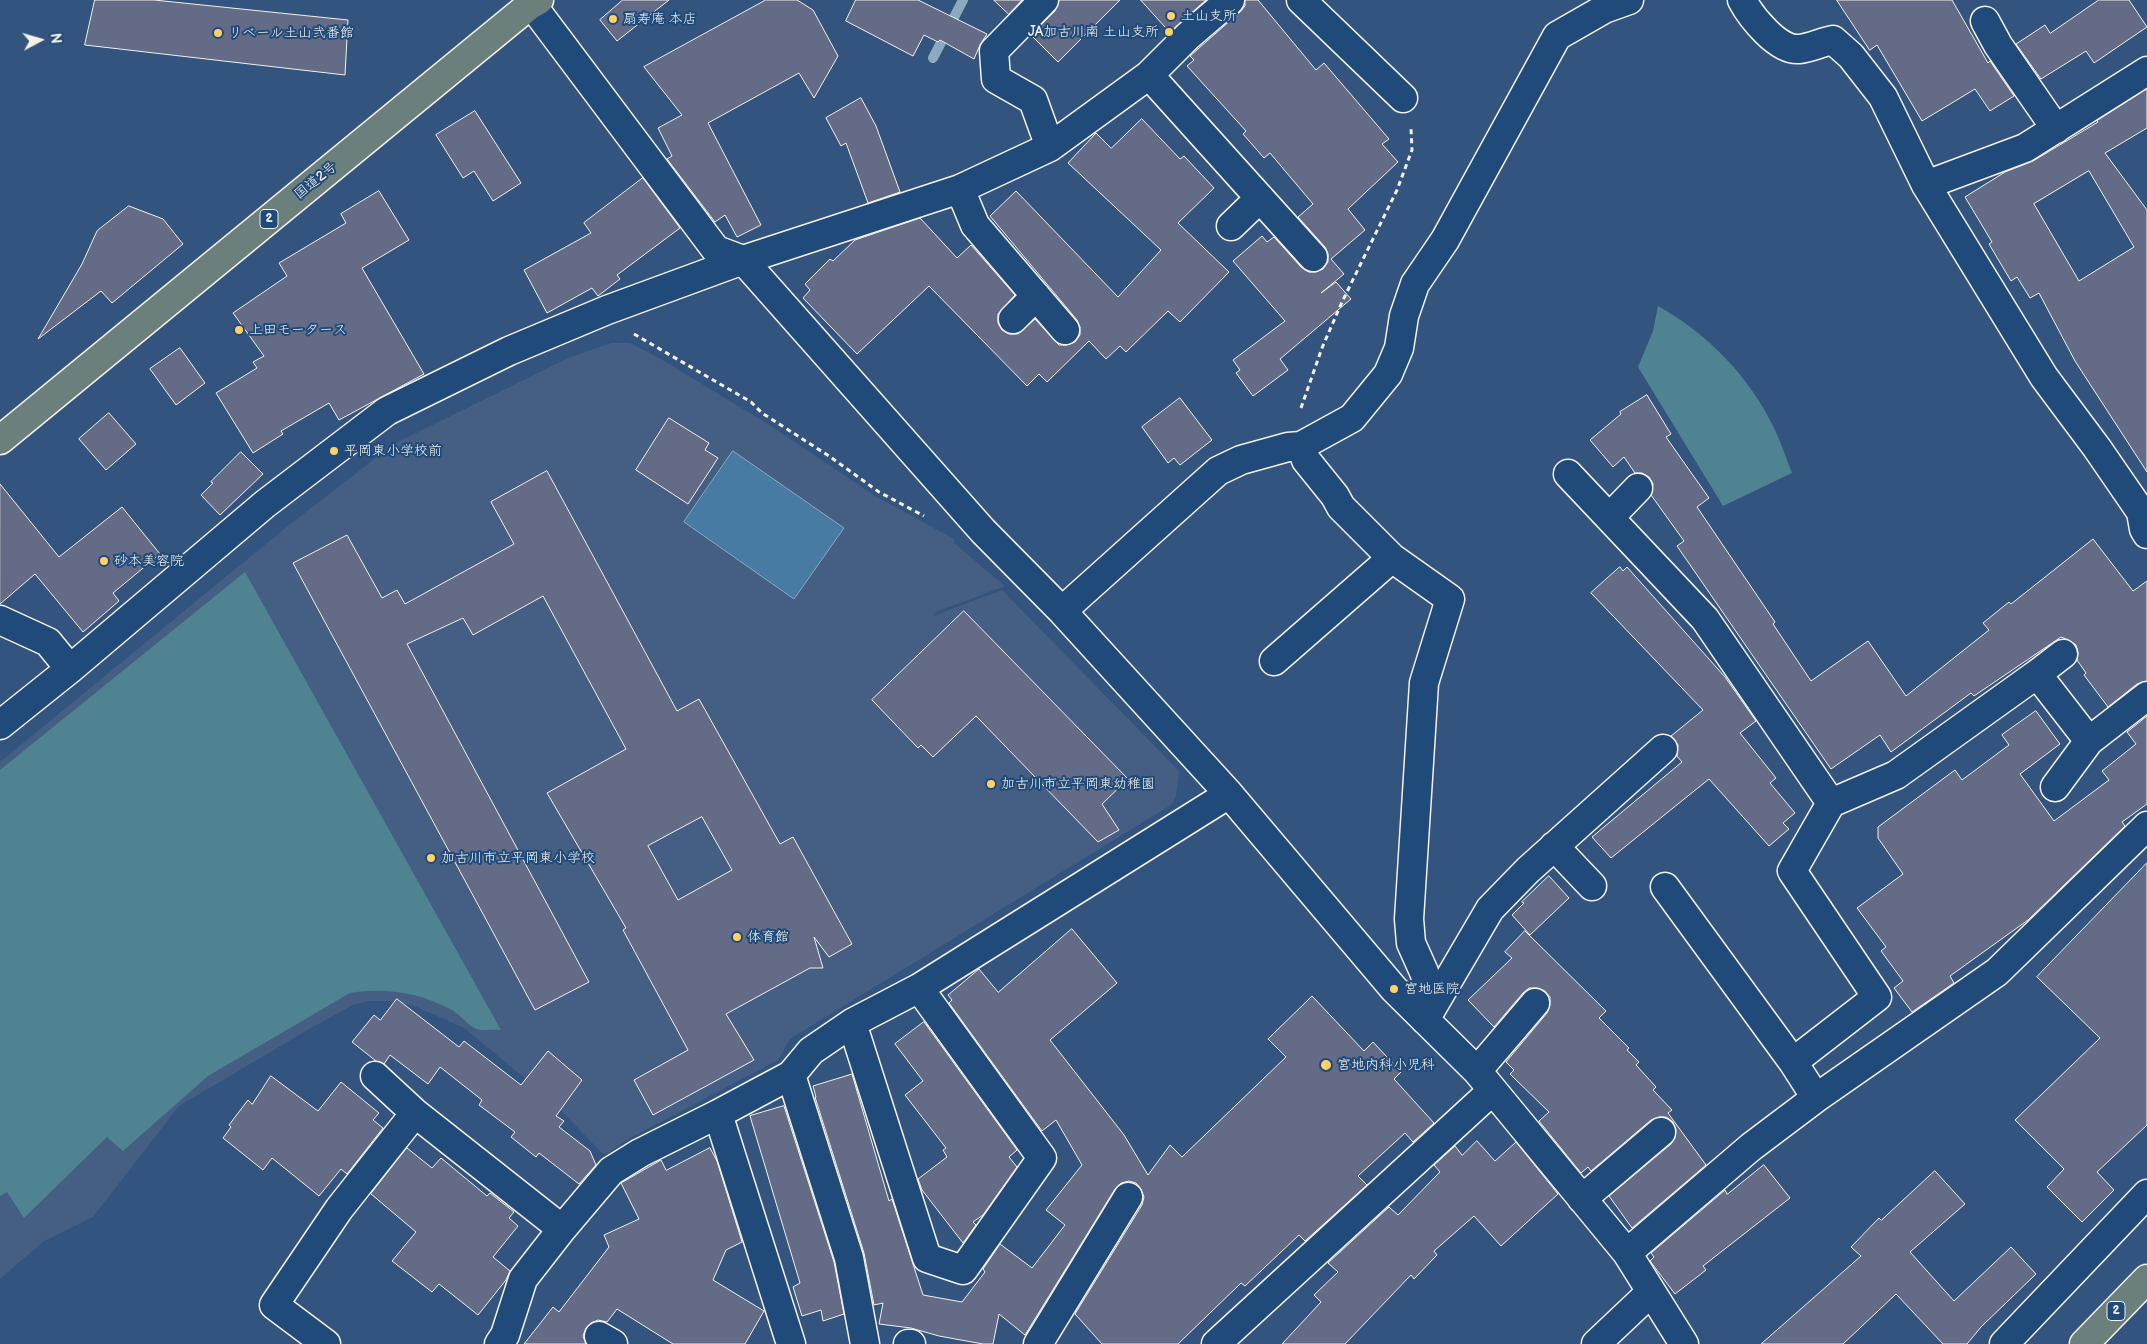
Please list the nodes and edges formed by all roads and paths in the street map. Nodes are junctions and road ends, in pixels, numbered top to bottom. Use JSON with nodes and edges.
{"nodes":[{"id":1,"x":1044,"y":0,"type":"edge"},
{"id":2,"x":1230,"y":0,"type":"edge"},
{"id":3,"x":1301,"y":0,"type":"edge"},
{"id":4,"x":1629,"y":0,"type":"edge"},
{"id":5,"x":1742,"y":0,"type":"edge"},
{"id":6,"x":536,"y":3,"type":"edge"},
{"id":7,"x":1985,"y":21,"type":"dead end"},
{"id":8,"x":2147,"y":71,"type":"edge"},
{"id":9,"x":1149,"y":75,"type":"junction"},
{"id":10,"x":1403,"y":98,"type":"joint"},
{"id":11,"x":2056,"y":129,"type":"junction"},
{"id":12,"x":1050,"y":147,"type":"junction"},
{"id":13,"x":1926,"y":185,"type":"junction"},
{"id":14,"x":960,"y":189,"type":"junction"},
{"id":15,"x":1260,"y":198,"type":"junction"},
{"id":16,"x":1231,"y":226,"type":"dead end"},
{"id":17,"x":1313,"y":257,"type":"dead end"},
{"id":18,"x":743,"y":260,"type":"junction"},
{"id":19,"x":1036,"y":296,"type":"junction"},
{"id":20,"x":607,"y":310,"type":"junction"},
{"id":21,"x":1013,"y":319,"type":"dead end"},
{"id":22,"x":1065,"y":330,"type":"dead end"},
{"id":23,"x":0,"y":440,"type":"edge"},
{"id":24,"x":1294,"y":447,"type":"junction"},
{"id":25,"x":1568,"y":474,"type":"dead end"},
{"id":26,"x":1638,"y":488,"type":"dead end"},
{"id":27,"x":1610,"y":517,"type":"junction"},
{"id":28,"x":932,"y":520,"type":"dead end"},
{"id":29,"x":2146,"y":530,"type":"edge"},
{"id":30,"x":1392,"y":558,"type":"junction"},
{"id":31,"x":1062,"y":611,"type":"junction"},
{"id":32,"x":0,"y":620,"type":"edge"},
{"id":33,"x":2063,"y":654,"type":"dead end"},
{"id":34,"x":1274,"y":661,"type":"dead end"},
{"id":35,"x":70,"y":669,"type":"junction"},
{"id":36,"x":2037,"y":674,"type":"junction"},
{"id":37,"x":2147,"y":696,"type":"edge"},
{"id":38,"x":0,"y":726,"type":"edge"},
{"id":39,"x":2089,"y":741,"type":"junction"},
{"id":40,"x":1663,"y":749,"type":"dead end"},
{"id":41,"x":2055,"y":787,"type":"dead end"},
{"id":42,"x":1229,"y":794,"type":"junction"},
{"id":43,"x":1832,"y":803,"type":"junction"},
{"id":44,"x":2147,"y":826,"type":"edge"},
{"id":45,"x":1554,"y":846,"type":"junction"},
{"id":46,"x":1592,"y":886,"type":"dead end"},
{"id":47,"x":1665,"y":887,"type":"dead end"},
{"id":48,"x":919,"y":988,"type":"junction"},
{"id":49,"x":1535,"y":1003,"type":"dead end"},
{"id":50,"x":1425,"y":1020,"type":"junction"},
{"id":51,"x":852,"y":1023,"type":"junction"},
{"id":52,"x":1793,"y":1062,"type":"junction"},
{"id":53,"x":791,"y":1075,"type":"junction"},
{"id":54,"x":375,"y":1076,"type":"dead end"},
{"id":55,"x":1485,"y":1081,"type":"junction"},
{"id":56,"x":1816,"y":1098,"type":"junction"},
{"id":57,"x":415,"y":1113,"type":"junction"},
{"id":58,"x":718,"y":1114,"type":"junction"},
{"id":59,"x":1661,"y":1132,"type":"dead end"},
{"id":60,"x":2147,"y":1194,"type":"edge"},
{"id":61,"x":1128,"y":1197,"type":"dead end"},
{"id":62,"x":1582,"y":1199,"type":"junction"},
{"id":63,"x":562,"y":1229,"type":"junction"},
{"id":64,"x":1627,"y":1253,"type":"junction"},
{"id":65,"x":2147,"y":1279,"type":"edge"},
{"id":66,"x":1651,"y":1292,"type":"junction"},
{"id":67,"x":326,"y":1344,"type":"edge"},
{"id":68,"x":498,"y":1344,"type":"edge"},
{"id":69,"x":791,"y":1344,"type":"edge"},
{"id":70,"x":864,"y":1344,"type":"edge"},
{"id":71,"x":1038,"y":1344,"type":"edge"},
{"id":72,"x":1216,"y":1344,"type":"edge"},
{"id":73,"x":1596,"y":1344,"type":"edge"},
{"id":74,"x":1684,"y":1344,"type":"edge"},
{"id":75,"x":2004,"y":1344,"type":"edge"},
{"id":76,"x":2084,"y":1344,"type":"edge"}],
"edges":[{"from":1,"to":12,"type":"street"},
{"from":2,"to":9,"type":"street"},
{"from":3,"to":10,"type":"street"},
{"from":4,"to":24,"type":"street"},
{"from":5,"to":13,"type":"street"},
{"from":6,"to":18,"type":"street"},
{"from":6,"to":23,"type":"highway","name":"国道2号","number":"2"},
{"from":7,"to":11,"type":"street"},
{"from":8,"to":11,"type":"street"},
{"from":9,"to":12,"type":"street"},
{"from":9,"to":15,"type":"street"},
{"from":10,"to":24,"type":"path"},
{"from":11,"to":13,"type":"street"},
{"from":12,"to":14,"type":"street"},
{"from":13,"to":29,"type":"street"},
{"from":14,"to":18,"type":"street"},
{"from":14,"to":19,"type":"street"},
{"from":15,"to":16,"type":"street"},
{"from":15,"to":17,"type":"street"},
{"from":18,"to":20,"type":"street"},
{"from":18,"to":31,"type":"street"},
{"from":19,"to":21,"type":"street"},
{"from":19,"to":22,"type":"street"},
{"from":20,"to":28,"type":"path"},
{"from":20,"to":35,"type":"street"},
{"from":24,"to":30,"type":"street"},
{"from":24,"to":31,"type":"street"},
{"from":25,"to":27,"type":"street"},
{"from":26,"to":27,"type":"street"},
{"from":27,"to":43,"type":"street"},
{"from":30,"to":34,"type":"street"},
{"from":30,"to":50,"type":"street"},
{"from":31,"to":42,"type":"street"},
{"from":32,"to":35,"type":"street"},
{"from":33,"to":36,"type":"street"},
{"from":35,"to":38,"type":"street"},
{"from":36,"to":39,"type":"street"},
{"from":36,"to":43,"type":"street"},
{"from":37,"to":39,"type":"street"},
{"from":39,"to":41,"type":"street"},
{"from":40,"to":45,"type":"street"},
{"from":42,"to":48,"type":"street"},
{"from":42,"to":50,"type":"street"},
{"from":43,"to":52,"type":"street"},
{"from":44,"to":56,"type":"street"},
{"from":45,"to":46,"type":"street"},
{"from":45,"to":50,"type":"street"},
{"from":47,"to":52,"type":"street"},
{"from":48,"to":51,"type":"street"},
{"from":48,"to":51,"type":"street"},
{"from":49,"to":55,"type":"street"},
{"from":50,"to":55,"type":"street"},
{"from":51,"to":53,"type":"street"},
{"from":52,"to":56,"type":"street"},
{"from":53,"to":58,"type":"street"},
{"from":53,"to":70,"type":"street"},
{"from":54,"to":57,"type":"street"},
{"from":55,"to":62,"type":"street"},
{"from":55,"to":72,"type":"street"},
{"from":56,"to":64,"type":"street"},
{"from":57,"to":63,"type":"street"},
{"from":57,"to":67,"type":"street"},
{"from":58,"to":63,"type":"street"},
{"from":58,"to":69,"type":"street"},
{"from":59,"to":62,"type":"street"},
{"from":60,"to":75,"type":"street"},
{"from":61,"to":71,"type":"street"},
{"from":62,"to":64,"type":"street"},
{"from":63,"to":68,"type":"street"},
{"from":64,"to":66,"type":"street"},
{"from":65,"to":76,"type":"highway","number":"2"},
{"from":66,"to":73,"type":"street"},
{"from":66,"to":74,"type":"street"}]}
